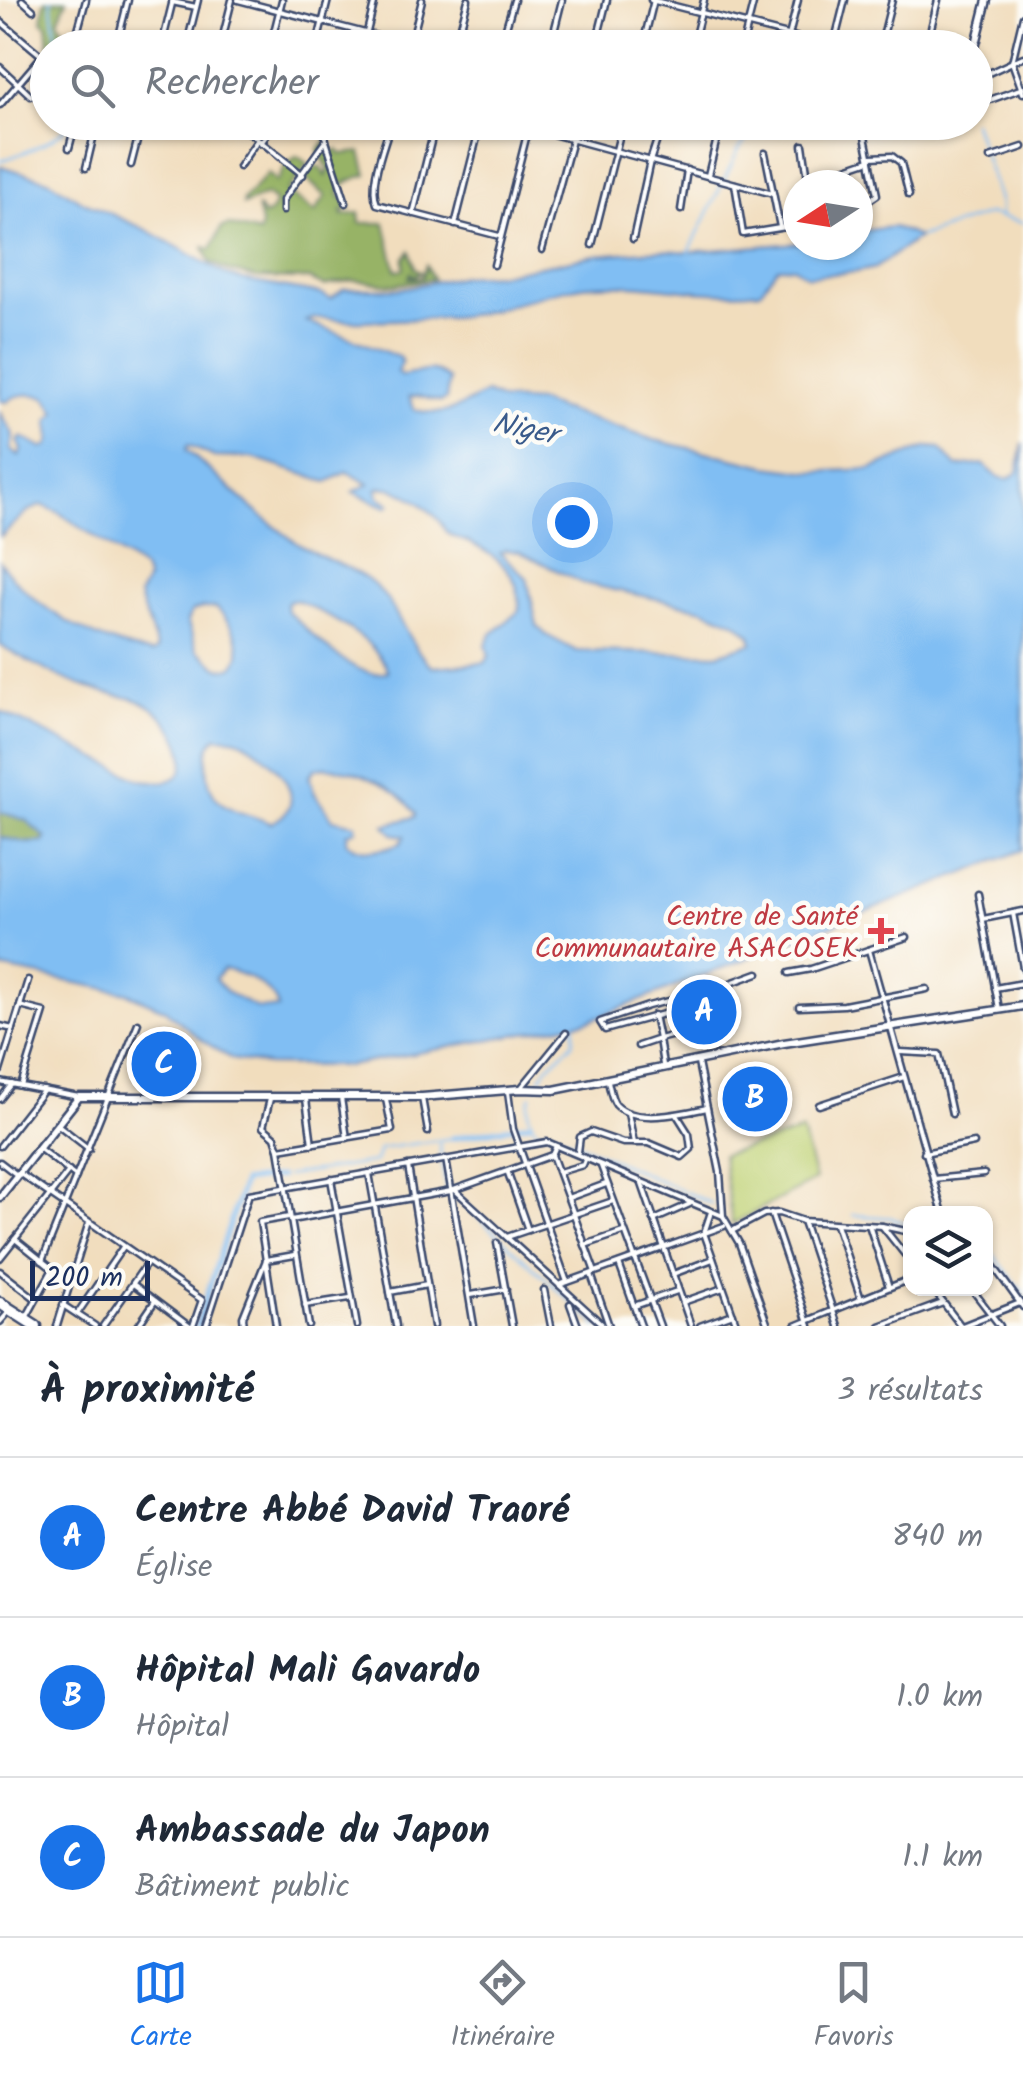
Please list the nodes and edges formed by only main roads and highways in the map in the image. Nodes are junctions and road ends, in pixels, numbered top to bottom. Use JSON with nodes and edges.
{"nodes":[{"id":1,"x":2,"y":1312,"type":"edge"},
{"id":2,"x":26,"y":1322,"type":"edge"},
{"id":3,"x":36,"y":1326,"type":"edge"}],
"edges":[{"from":1,"to":2,"type":"highway"},
{"from":2,"to":3,"type":"highway"}]}
